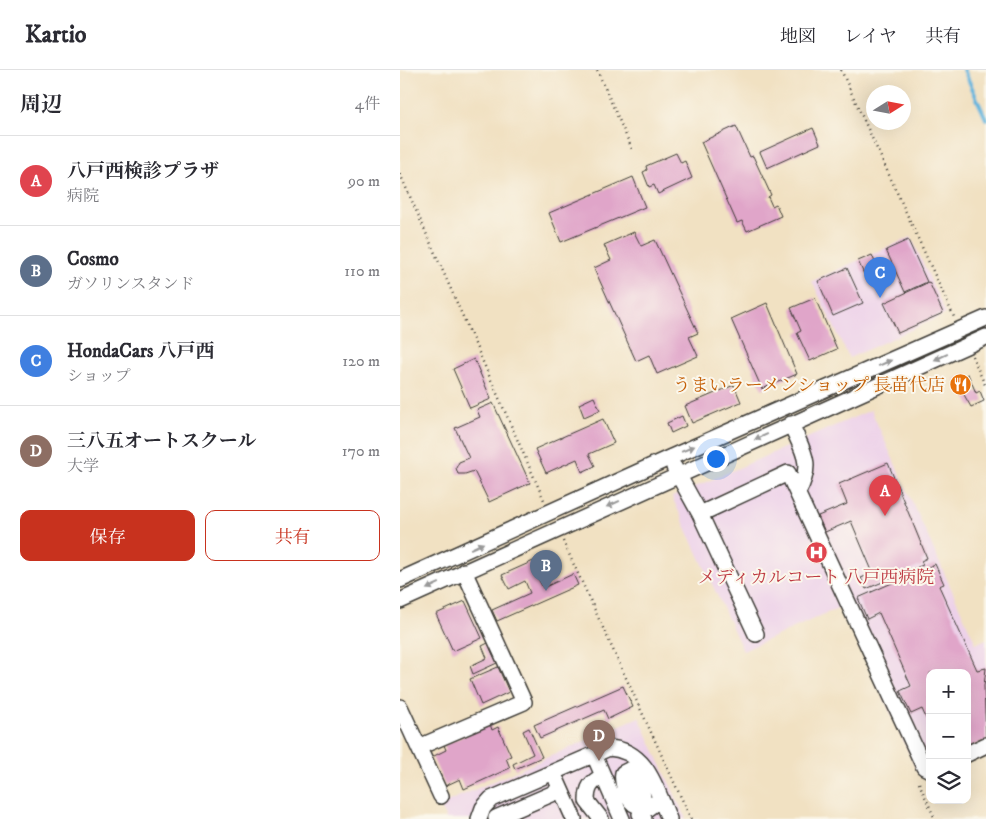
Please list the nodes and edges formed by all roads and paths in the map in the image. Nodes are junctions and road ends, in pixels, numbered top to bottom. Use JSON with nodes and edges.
{"nodes":[{"id":1,"x":597,"y":70,"type":"edge"},
{"id":2,"x":841,"y":70,"type":"edge"},
{"id":3,"x":632,"y":149,"type":"dead end"},
{"id":4,"x":400,"y":174,"type":"edge"},
{"id":5,"x":986,"y":318,"type":"edge"},
{"id":6,"x":960,"y":330,"type":"junction"},
{"id":7,"x":986,"y":337,"type":"edge"},
{"id":8,"x":791,"y":424,"type":"junction"},
{"id":9,"x":669,"y":458,"type":"junction"},
{"id":10,"x":678,"y":474,"type":"junction"},
{"id":11,"x":798,"y":492,"type":"junction"},
{"id":12,"x":550,"y":513,"type":"junction"},
{"id":13,"x":700,"y":514,"type":"junction"},
{"id":14,"x":557,"y":529,"type":"junction"},
{"id":15,"x":464,"y":571,"type":"junction"},
{"id":16,"x":400,"y":580,"type":"edge"},
{"id":17,"x":400,"y":601,"type":"edge"},
{"id":18,"x":756,"y":634,"type":"dead end"},
{"id":19,"x":400,"y":707,"type":"edge"},
{"id":20,"x":986,"y":745,"type":"edge"},
{"id":21,"x":418,"y":747,"type":"junction"},
{"id":22,"x":971,"y":752,"type":"edge"},
{"id":23,"x":594,"y":755,"type":"junction"},
{"id":24,"x":926,"y":769,"type":"edge"},
{"id":25,"x":553,"y":772,"type":"junction"},
{"id":26,"x":603,"y":776,"type":"junction"},
{"id":27,"x":919,"y":783,"type":"dead end"},
{"id":28,"x":561,"y":790,"type":"junction"},
{"id":29,"x":441,"y":796,"type":"dead end"},
{"id":30,"x":498,"y":796,"type":"junction"},
{"id":31,"x":653,"y":800,"type":"junction"},
{"id":32,"x":479,"y":819,"type":"edge"},
{"id":33,"x":496,"y":819,"type":"edge"},
{"id":34,"x":574,"y":819,"type":"edge"},
{"id":35,"x":601,"y":819,"type":"edge"},
{"id":36,"x":622,"y":819,"type":"edge"},
{"id":37,"x":644,"y":819,"type":"edge"},
{"id":38,"x":669,"y":819,"type":"edge"},
{"id":39,"x":691,"y":819,"type":"edge"},
{"id":40,"x":935,"y":819,"type":"edge"}],
"edges":[{"from":1,"to":3,"type":"path"},
{"from":2,"to":6,"type":"path"},
{"from":4,"to":12,"type":"path"},
{"from":5,"to":6,"type":"street"},
{"from":9,"to":6,"type":"street","one_way":true},
{"from":7,"to":8,"type":"street","one_way":true},
{"from":8,"to":10,"type":"street","one_way":true},
{"from":8,"to":11,"type":"street"},
{"from":9,"to":10,"type":"street"},
{"from":9,"to":12,"type":"street"},
{"from":10,"to":13,"type":"street"},
{"from":10,"to":14,"type":"street","one_way":true},
{"from":11,"to":13,"type":"street"},
{"from":11,"to":24,"type":"street"},
{"from":16,"to":12,"type":"street","one_way":true},
{"from":13,"to":18,"type":"street"},
{"from":14,"to":15,"type":"street"},
{"from":14,"to":39,"type":"path"},
{"from":15,"to":17,"type":"street","one_way":true},
{"from":15,"to":21,"type":"street"},
{"from":19,"to":21,"type":"street"},
{"from":20,"to":22,"type":"street"},
{"from":21,"to":29,"type":"street"},
{"from":23,"to":25,"type":"street"},
{"from":23,"to":26,"type":"street"},
{"from":23,"to":31,"type":"street"},
{"from":25,"to":28,"type":"street"},
{"from":25,"to":30,"type":"street"},
{"from":26,"to":35,"type":"street"},
{"from":26,"to":36,"type":"street"},
{"from":27,"to":40,"type":"path"},
{"from":28,"to":33,"type":"street"},
{"from":28,"to":34,"type":"street"},
{"from":30,"to":32,"type":"street"},
{"from":30,"to":33,"type":"street"},
{"from":31,"to":37,"type":"street"},
{"from":31,"to":38,"type":"street"}]}
